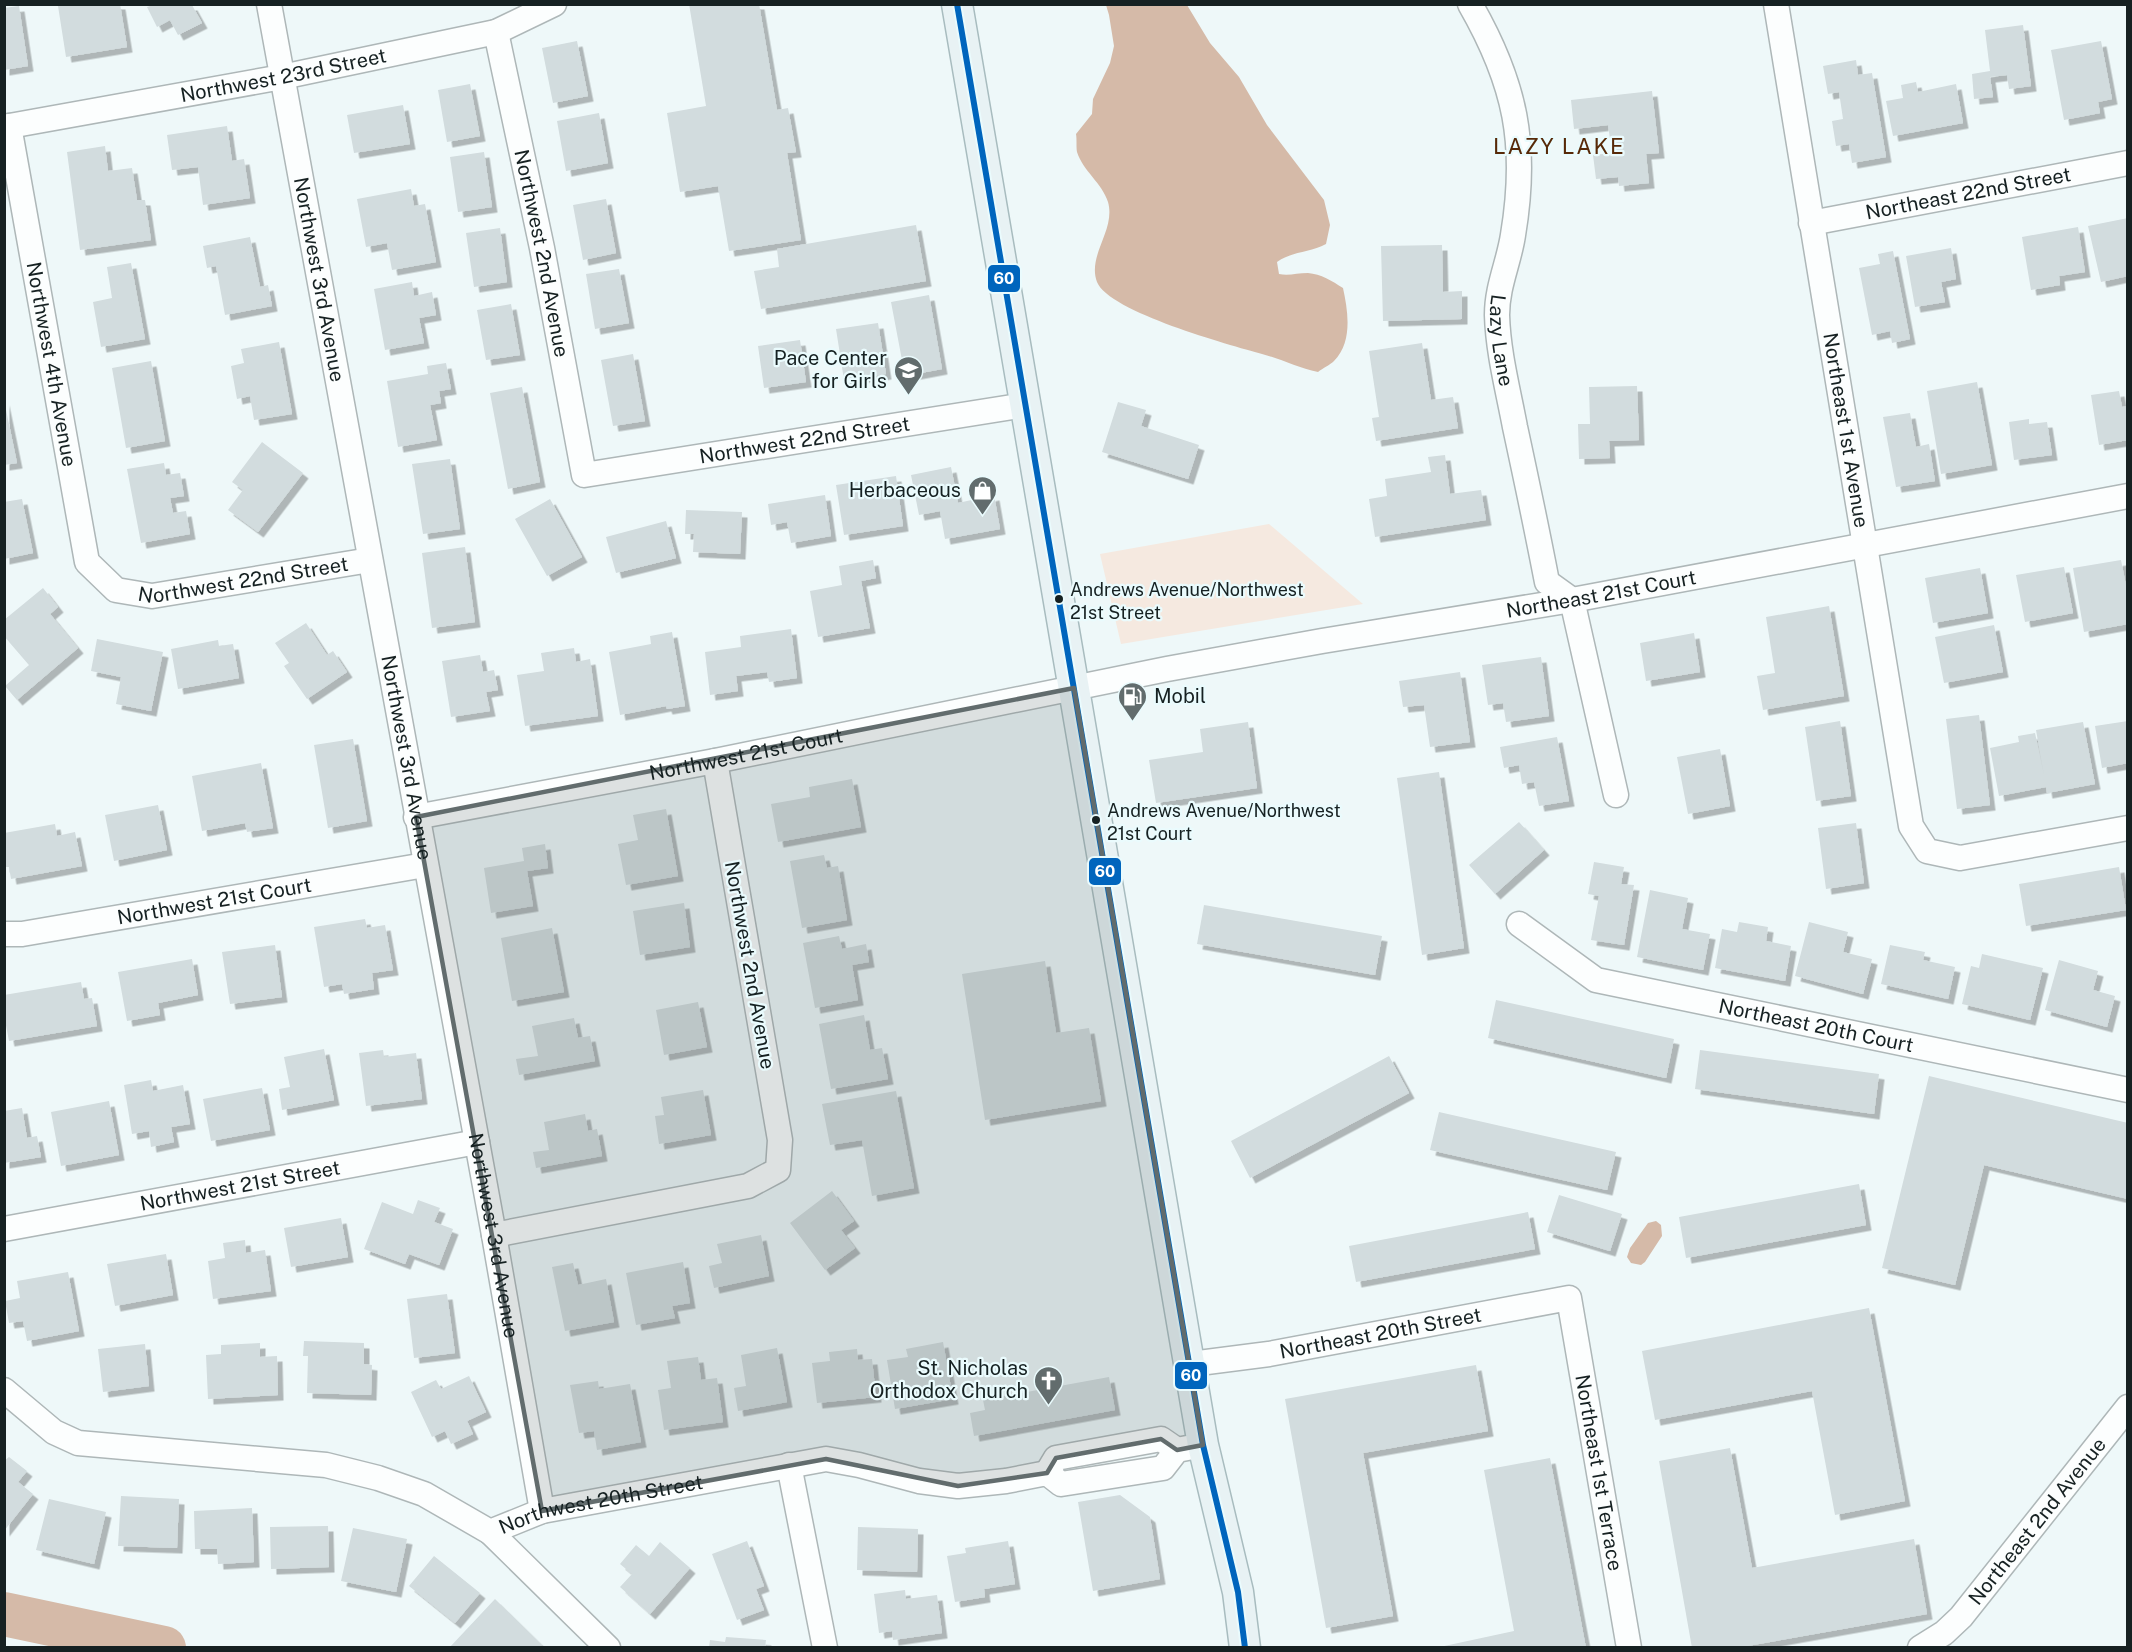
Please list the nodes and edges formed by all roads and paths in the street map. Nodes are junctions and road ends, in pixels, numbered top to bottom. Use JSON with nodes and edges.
{"nodes":[{"id":1,"x":268,"y":4,"type":"edge"},
{"id":2,"x":554,"y":4,"type":"edge"},
{"id":3,"x":957,"y":4,"type":"edge"},
{"id":4,"x":1470,"y":4,"type":"edge"},
{"id":5,"x":1776,"y":4,"type":"edge"},
{"id":6,"x":496,"y":32,"type":"junction"},
{"id":7,"x":282,"y":77,"type":"junction"},
{"id":8,"x":7,"y":126,"type":"edge"},
{"id":9,"x":2127,"y":163,"type":"edge"},
{"id":10,"x":1811,"y":223,"type":"junction"},
{"id":11,"x":1026,"y":405,"type":"junction"},
{"id":12,"x":584,"y":475,"type":"joint"},
{"id":13,"x":2127,"y":496,"type":"edge"},
{"id":14,"x":1864,"y":545,"type":"junction"},
{"id":15,"x":370,"y":560,"type":"junction"},
{"id":16,"x":116,"y":590,"type":"joint"},
{"id":17,"x":1572,"y":600,"type":"junction"},
{"id":18,"x":1074,"y":688,"type":"junction"},
{"id":19,"x":715,"y":761,"type":"junction"},
{"id":20,"x":1616,"y":795,"type":"dead end"},
{"id":21,"x":416,"y":817,"type":"junction"},
{"id":22,"x":2127,"y":828,"type":"edge"},
{"id":23,"x":425,"y":865,"type":"junction"},
{"id":24,"x":1519,"y":924,"type":"dead end"},
{"id":25,"x":4,"y":934,"type":"edge"},
{"id":26,"x":2127,"y":1089,"type":"edge"},
{"id":27,"x":477,"y":1142,"type":"junction"},
{"id":28,"x":4,"y":1229,"type":"edge"},
{"id":29,"x":494,"y":1235,"type":"junction"},
{"id":30,"x":1569,"y":1298,"type":"joint"},
{"id":31,"x":1191,"y":1364,"type":"junction"},
{"id":32,"x":4,"y":1390,"type":"edge"},
{"id":33,"x":2127,"y":1407,"type":"edge"},
{"id":34,"x":1190,"y":1448,"type":"junction"},
{"id":35,"x":789,"y":1465,"type":"junction"},
{"id":36,"x":542,"y":1511,"type":"junction"},
{"id":37,"x":490,"y":1532,"type":"junction"},
{"id":38,"x":608,"y":1647,"type":"edge"},
{"id":39,"x":825,"y":1647,"type":"edge"},
{"id":40,"x":1245,"y":1647,"type":"edge"},
{"id":41,"x":1629,"y":1647,"type":"edge"},
{"id":42,"x":1920,"y":1647,"type":"edge"}],
"edges":[{"from":1,"to":7,"type":"street","name":"Northwest 3rd Avenue"},
{"from":2,"to":6,"type":"street","name":"Northwest 23rd Street"},
{"from":3,"to":11,"type":"main road"},
{"from":4,"to":17,"type":"street","name":"Lazy Lane"},
{"from":5,"to":10,"type":"street","name":"Northeast 1st Avenue"},
{"from":6,"to":7,"type":"street","name":"Northwest 23rd Street"},
{"from":6,"to":12,"type":"street","name":"Northwest 2nd Avenue"},
{"from":7,"to":8,"type":"street","name":"Northwest 23rd Street"},
{"from":7,"to":15,"type":"street","name":"Northwest 3rd Avenue"},
{"from":8,"to":16,"type":"street","name":"Northwest 4th Avenue"},
{"from":9,"to":10,"type":"street","name":"Northeast 22nd Street"},
{"from":10,"to":14,"type":"street","name":"Northeast 1st Avenue"},
{"from":11,"to":12,"type":"street","name":"Northwest 22nd Street"},
{"from":11,"to":18,"type":"main road"},
{"from":13,"to":14,"type":"street","name":"Northeast 21st Court"},
{"from":14,"to":17,"type":"street","name":"Northeast 21st Court"},
{"from":14,"to":22,"type":"street","name":"Northeast 1st Avenue"},
{"from":15,"to":16,"type":"street","name":"Northwest 22nd Street"},
{"from":15,"to":21,"type":"street","name":"Northwest 3rd Avenue"},
{"from":17,"to":18,"type":"street","name":"Northeast 21st Court"},
{"from":17,"to":20,"type":"street"},
{"from":18,"to":19,"type":"street","name":"Northwest 21st Court"},
{"from":18,"to":31,"type":"main road"},
{"from":19,"to":21,"type":"street","name":"Northwest 21st Court"},
{"from":19,"to":29,"type":"street","name":"Northwest 2nd Avenue"},
{"from":21,"to":23,"type":"street","name":"Northwest 3rd Avenue"},
{"from":23,"to":25,"type":"street","name":"Northwest 21st Court"},
{"from":23,"to":27,"type":"street","name":"Northwest 3rd Avenue"},
{"from":24,"to":26,"type":"street","name":"Northeast 20th Court"},
{"from":27,"to":28,"type":"street","name":"Northwest 21st Street"},
{"from":27,"to":29,"type":"street","name":"Northwest 3rd Avenue"},
{"from":29,"to":36,"type":"street","name":"Northwest 3rd Avenue"},
{"from":30,"to":31,"type":"street","name":"Northeast 20th Street"},
{"from":30,"to":41,"type":"street","name":"Northeast 1st Terrace"},
{"from":31,"to":34,"type":"main road"},
{"from":32,"to":37,"type":"street","name":"Northwest 20th Street"},
{"from":33,"to":42,"type":"street","name":"Northeast 2nd Avenue"},
{"from":34,"to":35,"type":"street","name":"Northwest 20th Street"},
{"from":34,"to":40,"type":"main road"},
{"from":35,"to":36,"type":"street","name":"Northwest 20th Street"},
{"from":35,"to":39,"type":"street"},
{"from":36,"to":37,"type":"street","name":"Northwest 20th Street"},
{"from":37,"to":38,"type":"street"}]}
